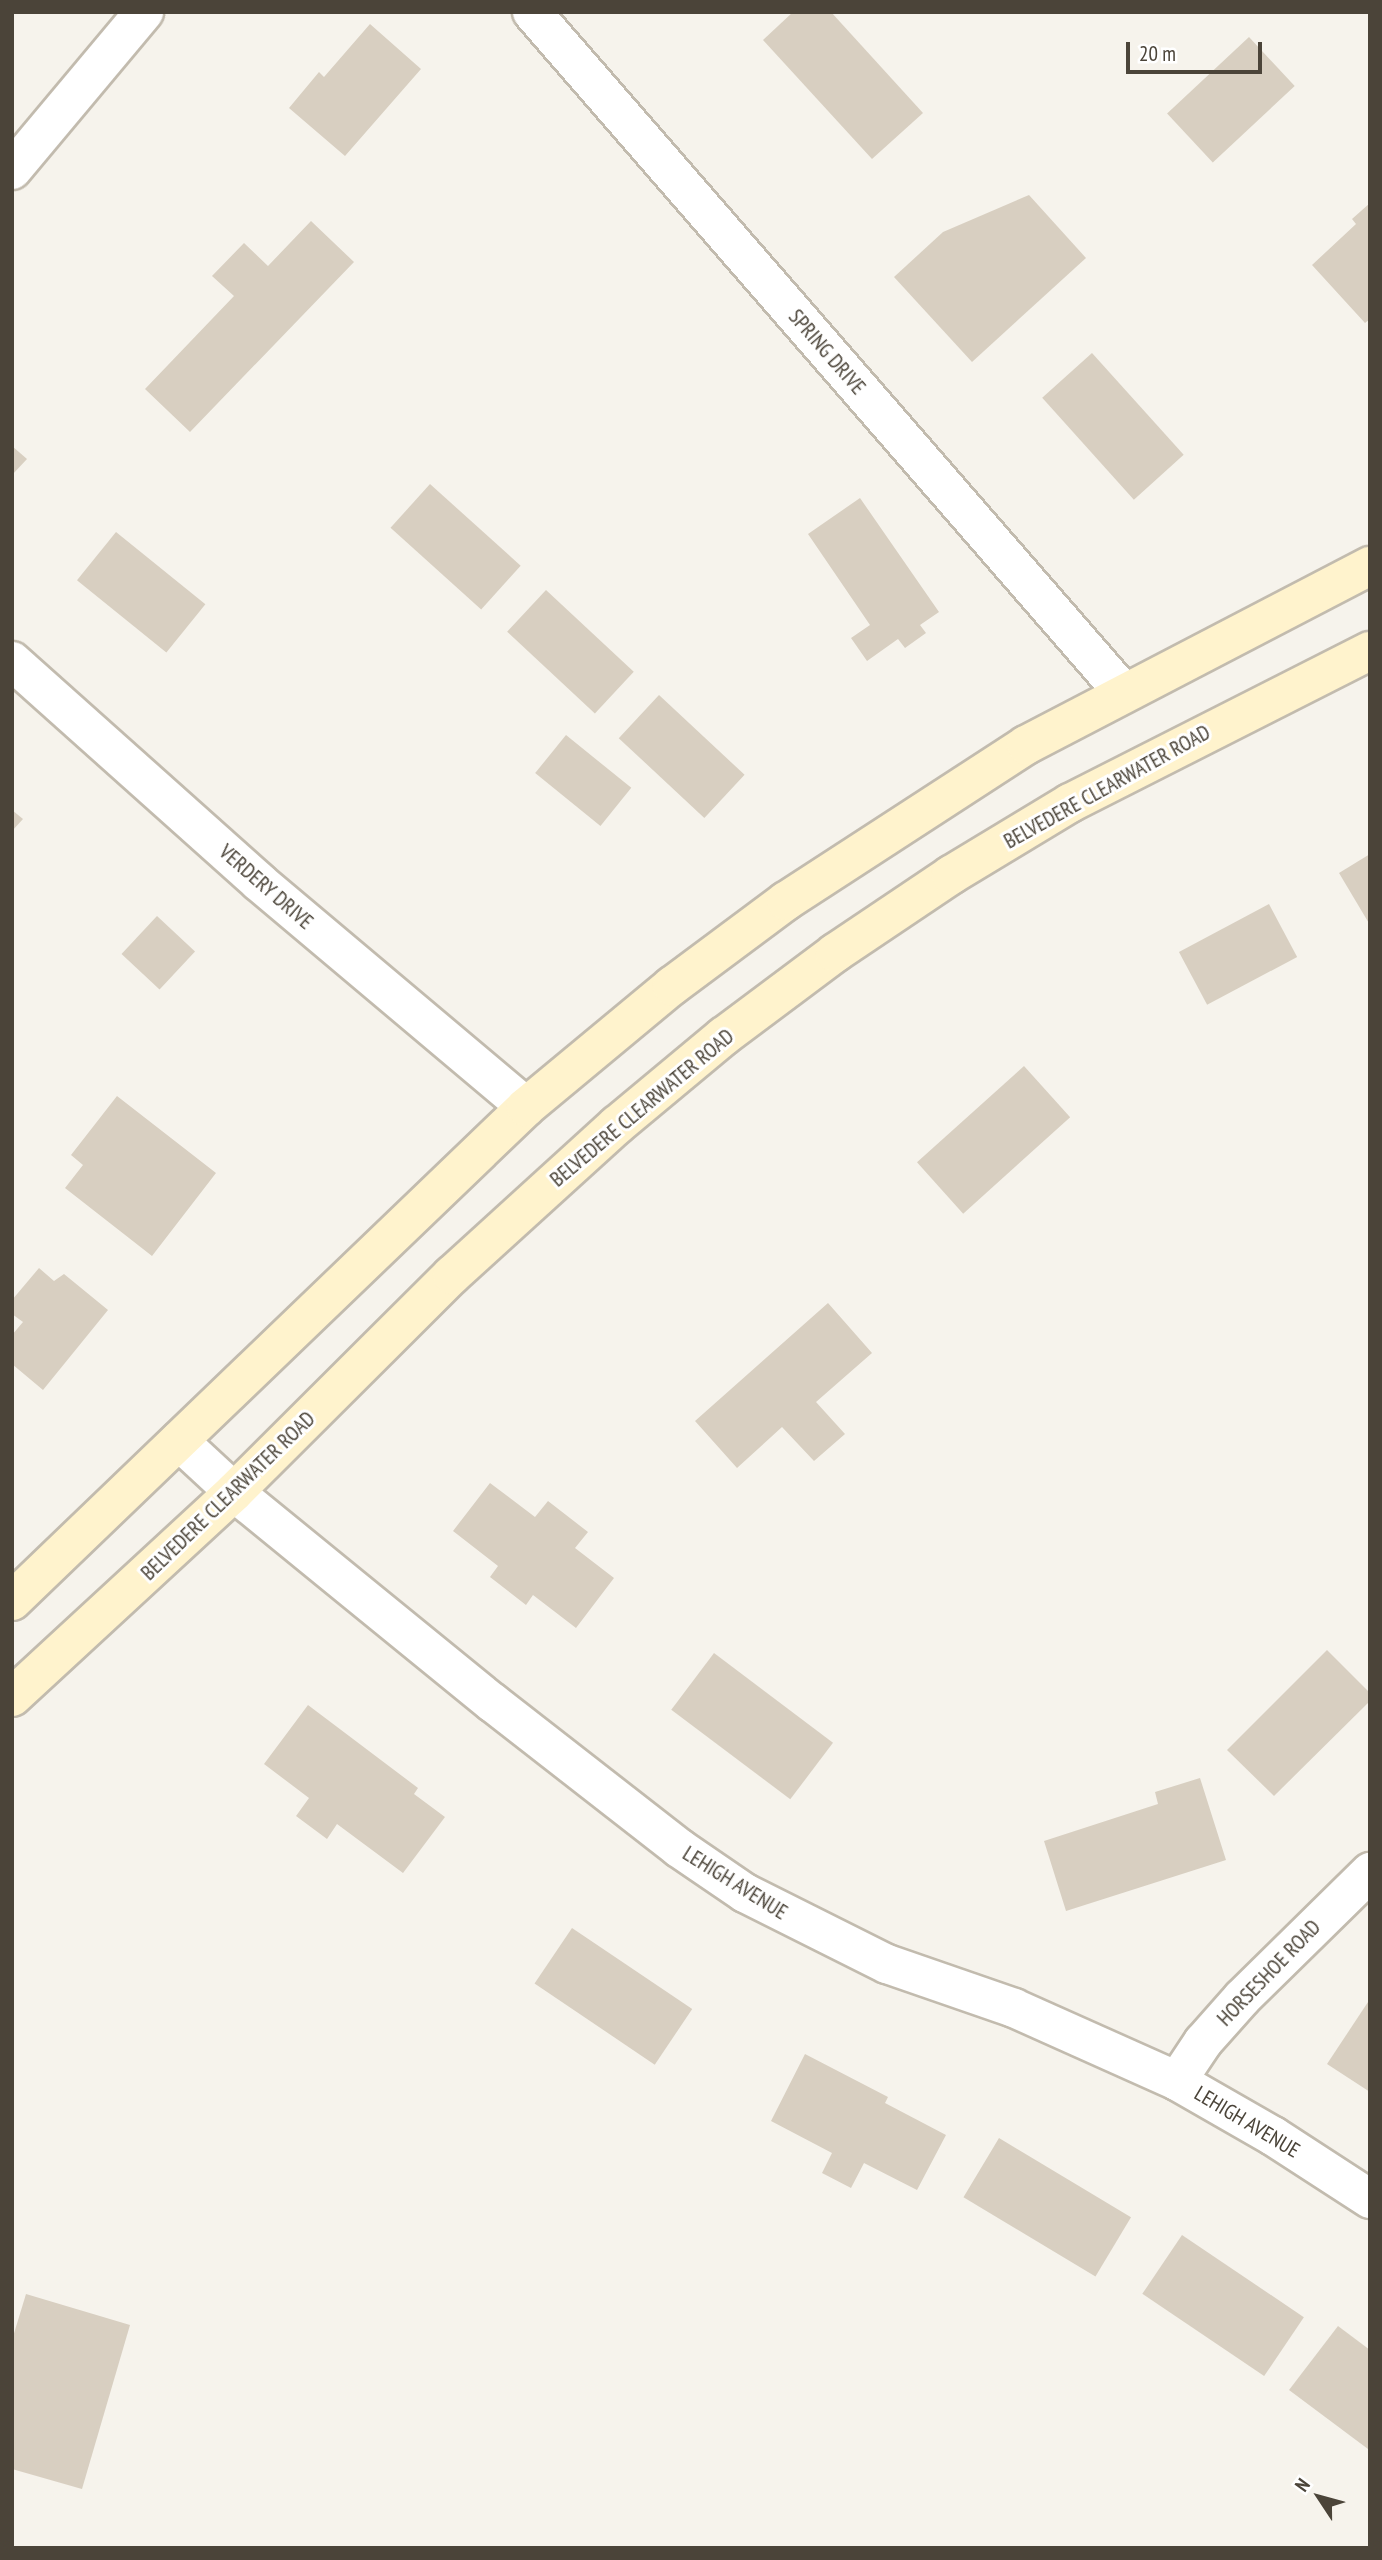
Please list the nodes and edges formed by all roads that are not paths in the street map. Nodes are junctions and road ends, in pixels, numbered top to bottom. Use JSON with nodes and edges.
{"nodes":[{"id":1,"x":144,"y":12,"type":"edge"},
{"id":2,"x":532,"y":12,"type":"edge"},
{"id":3,"x":12,"y":170,"type":"edge"},
{"id":4,"x":1370,"y":566,"type":"edge"},
{"id":5,"x":1370,"y":651,"type":"edge"},
{"id":6,"x":12,"y":661,"type":"edge"},
{"id":7,"x":1123,"y":692,"type":"junction"},
{"id":8,"x":526,"y":1107,"type":"junction"},
{"id":9,"x":179,"y":1441,"type":"junction"},
{"id":10,"x":234,"y":1492,"type":"junction"},
{"id":11,"x":12,"y":1601,"type":"edge"},
{"id":12,"x":12,"y":1697,"type":"edge"},
{"id":13,"x":1370,"y":1872,"type":"edge"},
{"id":14,"x":1177,"y":2081,"type":"junction"},
{"id":15,"x":1370,"y":2199,"type":"edge"}],
"edges":[{"from":1,"to":3,"type":"street"},
{"from":2,"to":7,"type":"street","name":"SPRING DRIVE"},
{"from":4,"to":7,"type":"main road"},
{"from":5,"to":10,"type":"main road","name":"BELVEDERE CLEARWATER ROAD"},
{"from":6,"to":8,"type":"street","name":"VERDERY DRIVE"},
{"from":7,"to":8,"type":"main road"},
{"from":8,"to":9,"type":"main road"},
{"from":9,"to":10,"type":"street","name":"LEHIGH AVENUE"},
{"from":9,"to":11,"type":"main road"},
{"from":10,"to":12,"type":"main road","name":"BELVEDERE CLEARWATER ROAD"},
{"from":10,"to":14,"type":"street","name":"LEHIGH AVENUE"},
{"from":13,"to":14,"type":"street","name":"HORSESHOE ROAD"},
{"from":14,"to":15,"type":"street","name":"LEHIGH AVENUE"}]}
